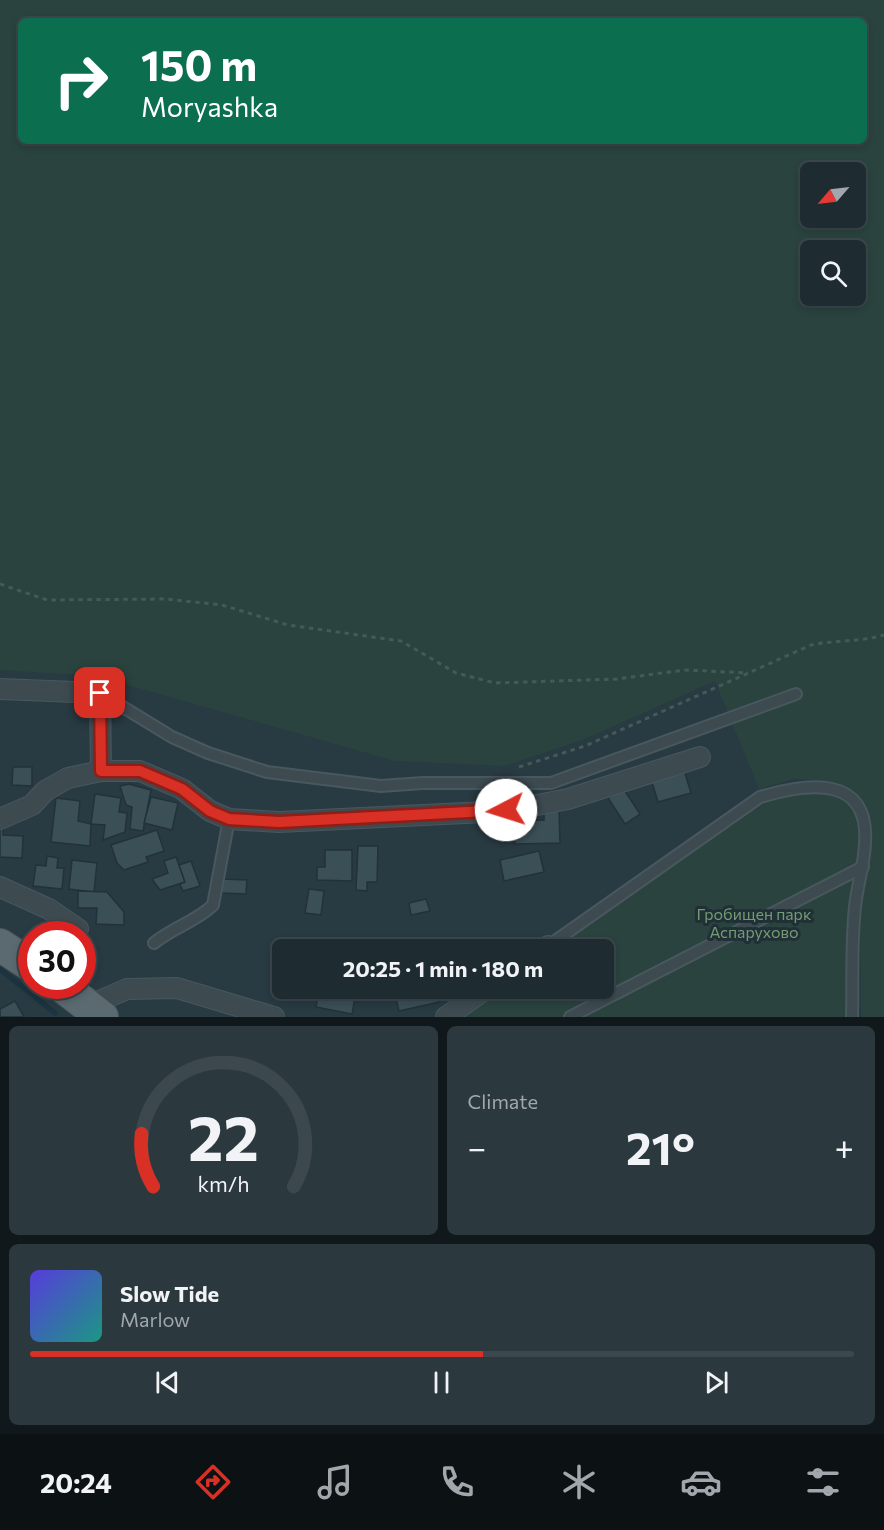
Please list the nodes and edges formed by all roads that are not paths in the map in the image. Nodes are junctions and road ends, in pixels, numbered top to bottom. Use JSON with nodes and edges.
{"nodes":[{"id":1,"x":0,"y":689,"type":"edge"},
{"id":2,"x":100,"y":693,"type":"junction"},
{"id":3,"x":796,"y":694,"type":"dead end"},
{"id":4,"x":700,"y":757,"type":"dead end"},
{"id":5,"x":101,"y":771,"type":"junction"},
{"id":6,"x":0,"y":819,"type":"edge"},
{"id":7,"x":229,"y":819,"type":"junction"},
{"id":8,"x":862,"y":867,"type":"junction"},
{"id":9,"x":0,"y":887,"type":"edge"},
{"id":10,"x":66,"y":921,"type":"edge"},
{"id":11,"x":558,"y":939,"type":"edge"},
{"id":12,"x":154,"y":943,"type":"dead end"},
{"id":13,"x":0,"y":945,"type":"edge"},
{"id":14,"x":18,"y":957,"type":"edge"},
{"id":15,"x":75,"y":999,"type":"edge"},
{"id":16,"x":471,"y":999,"type":"edge"},
{"id":17,"x":90,"y":1013,"type":"edge"},
{"id":18,"x":274,"y":1017,"type":"edge"},
{"id":19,"x":446,"y":1017,"type":"edge"},
{"id":20,"x":570,"y":1017,"type":"edge"},
{"id":21,"x":852,"y":1017,"type":"edge"}],
"edges":[{"from":1,"to":2,"type":"street"},
{"from":2,"to":3,"type":"lane"},
{"from":2,"to":5,"type":"street"},
{"from":4,"to":7,"type":"street"},
{"from":5,"to":6,"type":"street"},
{"from":5,"to":7,"type":"street"},
{"from":7,"to":12,"type":"lane"},
{"from":8,"to":11,"type":"lane"},
{"from":8,"to":20,"type":"lane"},
{"from":8,"to":21,"type":"lane"},
{"from":9,"to":10,"type":"street"},
{"from":13,"to":14,"type":"main road"},
{"from":15,"to":17,"type":"main road"},
{"from":16,"to":19,"type":"street"},
{"from":17,"to":18,"type":"street"}]}
